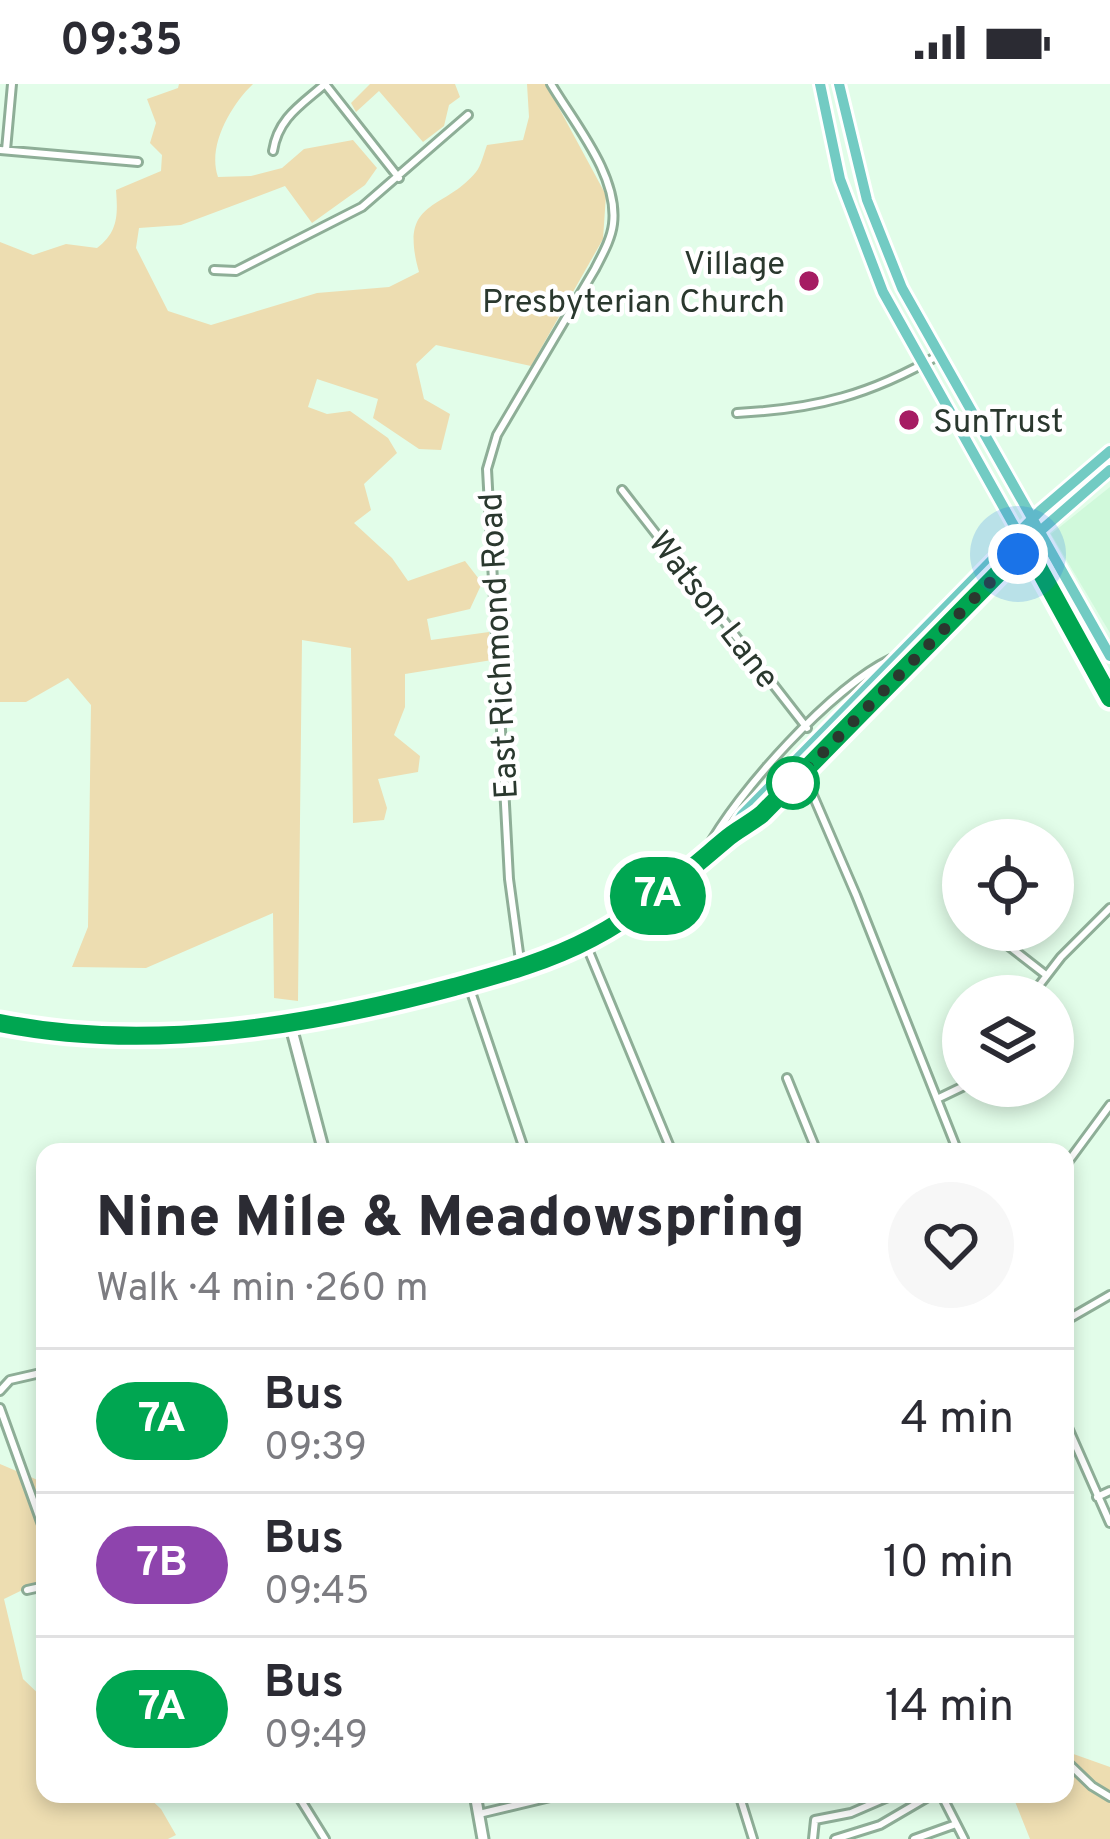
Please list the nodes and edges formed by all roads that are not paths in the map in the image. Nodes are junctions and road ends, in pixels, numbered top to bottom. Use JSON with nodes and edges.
{"nodes":[{"id":1,"x":12,"y":84,"type":"edge"},
{"id":2,"x":325,"y":84,"type":"edge"},
{"id":3,"x":550,"y":84,"type":"edge"},
{"id":4,"x":820,"y":84,"type":"edge"},
{"id":5,"x":839,"y":84,"type":"edge"},
{"id":6,"x":469,"y":115,"type":"dead end"},
{"id":7,"x":3,"y":150,"type":"edge"},
{"id":8,"x":273,"y":151,"type":"dead end"},
{"id":9,"x":138,"y":162,"type":"dead end"},
{"id":10,"x":399,"y":178,"type":"junction"},
{"id":11,"x":214,"y":271,"type":"dead end"},
{"id":12,"x":939,"y":355,"type":"junction"},
{"id":13,"x":922,"y":364,"type":"junction"},
{"id":14,"x":736,"y":413,"type":"dead end"},
{"id":15,"x":1110,"y":451,"type":"edge"},
{"id":16,"x":1110,"y":470,"type":"edge"},
{"id":17,"x":622,"y":490,"type":"dead end"},
{"id":18,"x":1032,"y":519,"type":"junction"},
{"id":19,"x":1019,"y":532,"type":"junction"},
{"id":20,"x":1039,"y":532,"type":"junction"},
{"id":21,"x":1026,"y":545,"type":"junction"},
{"id":22,"x":899,"y":655,"type":"junction"},
{"id":23,"x":1110,"y":656,"type":"edge"},
{"id":24,"x":1106,"y":683,"type":"edge"},
{"id":25,"x":1110,"y":698,"type":"edge"},
{"id":26,"x":807,"y":728,"type":"junction"},
{"id":27,"x":782,"y":754,"type":"junction"},
{"id":28,"x":793,"y":763,"type":"junction"},
{"id":29,"x":803,"y":773,"type":"junction"},
{"id":30,"x":728,"y":836,"type":"junction"},
{"id":31,"x":700,"y":862,"type":"junction"},
{"id":32,"x":1110,"y":908,"type":"edge"},
{"id":33,"x":585,"y":942,"type":"junction"},
{"id":34,"x":1015,"y":951,"type":"edge"},
{"id":35,"x":520,"y":968,"type":"junction"},
{"id":36,"x":1046,"y":975,"type":"joint"},
{"id":37,"x":469,"y":983,"type":"junction"},
{"id":38,"x":0,"y":1023,"type":"edge"},
{"id":39,"x":290,"y":1023,"type":"junction"},
{"id":40,"x":787,"y":1078,"type":"dead end"},
{"id":41,"x":942,"y":1097,"type":"edge"},
{"id":42,"x":937,"y":1099,"type":"junction"},
{"id":43,"x":1110,"y":1105,"type":"edge"},
{"id":44,"x":322,"y":1143,"type":"edge"},
{"id":45,"x":522,"y":1143,"type":"edge"},
{"id":46,"x":669,"y":1143,"type":"edge"},
{"id":47,"x":813,"y":1143,"type":"edge"},
{"id":48,"x":954,"y":1143,"type":"edge"},
{"id":49,"x":1074,"y":1154,"type":"edge"},
{"id":50,"x":1110,"y":1295,"type":"edge"},
{"id":51,"x":1074,"y":1316,"type":"edge"},
{"id":52,"x":36,"y":1374,"type":"edge"},
{"id":53,"x":0,"y":1391,"type":"edge"},
{"id":54,"x":0,"y":1408,"type":"edge"},
{"id":55,"x":1074,"y":1443,"type":"edge"},
{"id":56,"x":1110,"y":1491,"type":"edge"},
{"id":57,"x":1096,"y":1498,"type":"junction"},
{"id":58,"x":36,"y":1508,"type":"edge"},
{"id":59,"x":1110,"y":1523,"type":"edge"},
{"id":60,"x":36,"y":1588,"type":"edge"},
{"id":61,"x":27,"y":1590,"type":"dead end"},
{"id":62,"x":1074,"y":1769,"type":"edge"},
{"id":63,"x":1110,"y":1797,"type":"edge"},
{"id":64,"x":303,"y":1803,"type":"edge"},
{"id":65,"x":477,"y":1803,"type":"edge"},
{"id":66,"x":525,"y":1803,"type":"edge"},
{"id":67,"x":742,"y":1803,"type":"edge"},
{"id":68,"x":875,"y":1803,"type":"edge"},
{"id":69,"x":921,"y":1803,"type":"edge"},
{"id":70,"x":943,"y":1803,"type":"edge"},
{"id":71,"x":479,"y":1814,"type":"junction"},
{"id":72,"x":958,"y":1824,"type":"junction"},
{"id":73,"x":325,"y":1839,"type":"edge"},
{"id":74,"x":482,"y":1839,"type":"edge"},
{"id":75,"x":752,"y":1839,"type":"edge"},
{"id":76,"x":813,"y":1839,"type":"edge"},
{"id":77,"x":835,"y":1839,"type":"edge"},
{"id":78,"x":914,"y":1839,"type":"edge"},
{"id":79,"x":964,"y":1839,"type":"edge"}],
"edges":[{"from":1,"to":7,"type":"street"},
{"from":2,"to":8,"type":"street"},
{"from":2,"to":10,"type":"street"},
{"from":3,"to":35,"type":"street","name":"East Richmond Road"},
{"from":4,"to":13,"type":"main road"},
{"from":5,"to":12,"type":"main road"},
{"from":6,"to":10,"type":"street"},
{"from":7,"to":9,"type":"street"},
{"from":10,"to":11,"type":"street"},
{"from":12,"to":13,"type":"street"},
{"from":12,"to":18,"type":"main road"},
{"from":13,"to":14,"type":"street"},
{"from":13,"to":19,"type":"main road"},
{"from":15,"to":18,"type":"main road"},
{"from":16,"to":20,"type":"main road"},
{"from":17,"to":26,"type":"street","name":"Watson Lane"},
{"from":18,"to":19,"type":"main road"},
{"from":18,"to":20,"type":"main road"},
{"from":19,"to":21,"type":"main road"},
{"from":19,"to":22,"type":"main road"},
{"from":20,"to":21,"type":"main road"},
{"from":20,"to":23,"type":"main road"},
{"from":21,"to":24,"type":"main road"},
{"from":21,"to":29,"type":"main road"},
{"from":22,"to":26,"type":"street"},
{"from":22,"to":28,"type":"main road"},
{"from":24,"to":25,"type":"main road"},
{"from":26,"to":27,"type":"street"},
{"from":27,"to":28,"type":"street"},
{"from":27,"to":31,"type":"street"},
{"from":28,"to":29,"type":"street"},
{"from":28,"to":30,"type":"main road"},
{"from":29,"to":30,"type":"main road"},
{"from":29,"to":42,"type":"street"},
{"from":30,"to":31,"type":"main road"},
{"from":31,"to":33,"type":"main road"},
{"from":32,"to":36,"type":"street"},
{"from":33,"to":35,"type":"main road"},
{"from":33,"to":46,"type":"street"},
{"from":34,"to":36,"type":"street"},
{"from":35,"to":37,"type":"main road"},
{"from":37,"to":39,"type":"main road"},
{"from":37,"to":45,"type":"street"},
{"from":38,"to":39,"type":"main road"},
{"from":39,"to":44,"type":"main road"},
{"from":40,"to":47,"type":"street"},
{"from":41,"to":42,"type":"street"},
{"from":42,"to":48,"type":"street"},
{"from":43,"to":49,"type":"street"},
{"from":50,"to":51,"type":"street"},
{"from":52,"to":53,"type":"street"},
{"from":54,"to":58,"type":"street"},
{"from":55,"to":57,"type":"street"},
{"from":56,"to":57,"type":"street"},
{"from":57,"to":59,"type":"street"},
{"from":60,"to":61,"type":"street"},
{"from":62,"to":63,"type":"street"},
{"from":64,"to":73,"type":"street"},
{"from":65,"to":71,"type":"main road"},
{"from":66,"to":71,"type":"street"},
{"from":67,"to":75,"type":"street"},
{"from":68,"to":76,"type":"street"},
{"from":69,"to":77,"type":"street"},
{"from":70,"to":72,"type":"street"},
{"from":71,"to":74,"type":"main road"},
{"from":72,"to":78,"type":"street"},
{"from":72,"to":79,"type":"street"}]}
